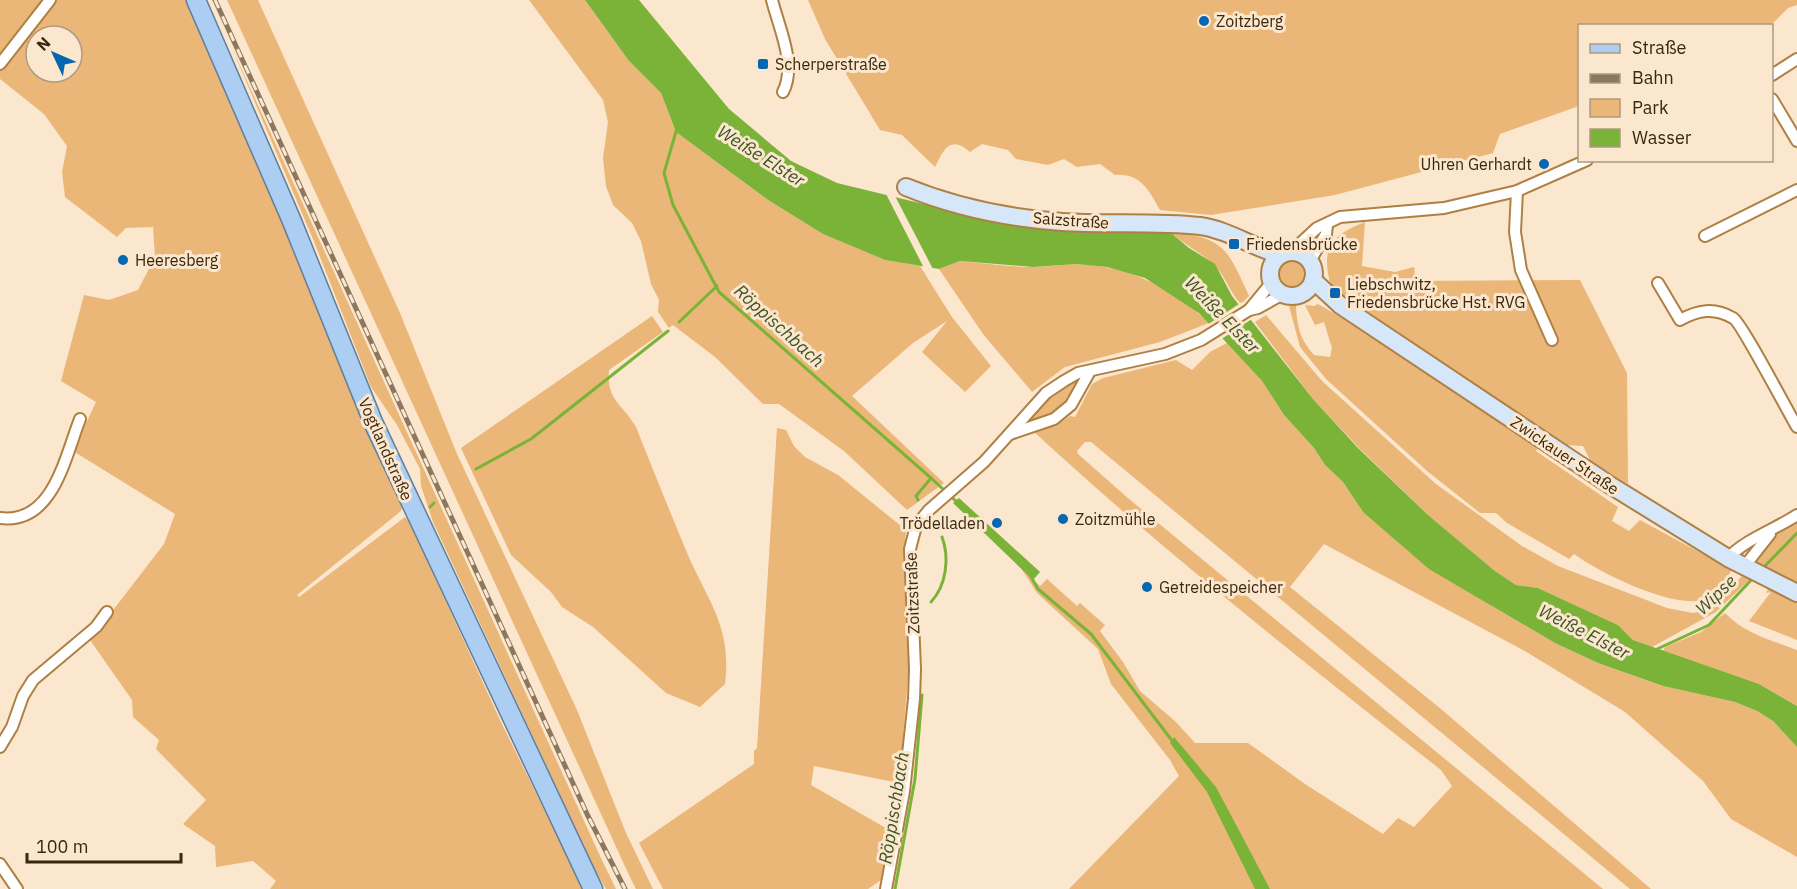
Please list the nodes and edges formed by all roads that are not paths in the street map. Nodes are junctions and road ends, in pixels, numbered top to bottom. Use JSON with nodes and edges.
{"nodes":[{"id":1,"x":50,"y":0,"type":"edge"},
{"id":2,"x":196,"y":0,"type":"edge"},
{"id":3,"x":772,"y":0,"type":"edge"},
{"id":4,"x":1797,"y":59,"type":"edge"},
{"id":5,"x":0,"y":64,"type":"edge"},
{"id":6,"x":1773,"y":74,"type":"edge"},
{"id":7,"x":783,"y":92,"type":"dead end"},
{"id":8,"x":1773,"y":101,"type":"edge"},
{"id":9,"x":1797,"y":141,"type":"edge"},
{"id":10,"x":1582,"y":162,"type":"edge"},
{"id":11,"x":906,"y":187,"type":"dead end"},
{"id":12,"x":1797,"y":190,"type":"edge"},
{"id":13,"x":1517,"y":191,"type":"junction"},
{"id":14,"x":1327,"y":225,"type":"junction"},
{"id":15,"x":1705,"y":236,"type":"dead end"},
{"id":16,"x":1310,"y":261,"type":"junction"},
{"id":17,"x":1280,"y":270,"type":"junction"},
{"id":18,"x":1658,"y":283,"type":"dead end"},
{"id":19,"x":1309,"y":286,"type":"junction"},
{"id":20,"x":1263,"y":299,"type":"junction"},
{"id":21,"x":1552,"y":340,"type":"dead end"},
{"id":22,"x":1090,"y":371,"type":"junction"},
{"id":23,"x":80,"y":419,"type":"dead end"},
{"id":24,"x":1797,"y":427,"type":"edge"},
{"id":25,"x":1010,"y":434,"type":"junction"},
{"id":26,"x":1797,"y":515,"type":"edge"},
{"id":27,"x":0,"y":519,"type":"edge"},
{"id":28,"x":1772,"y":531,"type":"junction"},
{"id":29,"x":1739,"y":564,"type":"junction"},
{"id":30,"x":1797,"y":593,"type":"edge"},
{"id":31,"x":107,"y":612,"type":"dead end"},
{"id":32,"x":0,"y":747,"type":"edge"},
{"id":33,"x":0,"y":864,"type":"edge"},
{"id":34,"x":17,"y":889,"type":"edge"},
{"id":35,"x":593,"y":889,"type":"edge"},
{"id":36,"x":886,"y":889,"type":"edge"}],
"edges":[{"from":1,"to":5,"type":"street"},
{"from":2,"to":35,"type":"main road","name":"Vogtlandstraße"},
{"from":3,"to":7,"type":"street"},
{"from":4,"to":6,"type":"street"},
{"from":8,"to":9,"type":"street"},
{"from":10,"to":13,"type":"street"},
{"from":11,"to":17,"type":"main road","name":"Salzstraße"},
{"from":12,"to":15,"type":"street"},
{"from":13,"to":14,"type":"street"},
{"from":13,"to":21,"type":"street"},
{"from":14,"to":16,"type":"street"},
{"from":14,"to":17,"type":"street"},
{"from":16,"to":17,"type":"main road"},
{"from":16,"to":19,"type":"main road"},
{"from":17,"to":19,"type":"main road"},
{"from":17,"to":20,"type":"street","name":"Zoitzstraße"},
{"from":17,"to":20,"type":"street","name":"Zoitzstraße"},
{"from":18,"to":24,"type":"street"},
{"from":19,"to":29,"type":"main road","name":"Zwickauer Straße"},
{"from":20,"to":22,"type":"street","name":"Zoitzstraße"},
{"from":22,"to":25,"type":"street","name":"Zoitzstraße"},
{"from":22,"to":25,"type":"street","name":"Zoitzstraße"},
{"from":23,"to":27,"type":"street"},
{"from":25,"to":36,"type":"street","name":"Zoitzstraße"},
{"from":26,"to":28,"type":"street"},
{"from":28,"to":29,"type":"street"},
{"from":28,"to":29,"type":"street"},
{"from":29,"to":30,"type":"main road","name":"Zwickauer Straße"},
{"from":31,"to":32,"type":"street"},
{"from":33,"to":34,"type":"street"}]}
